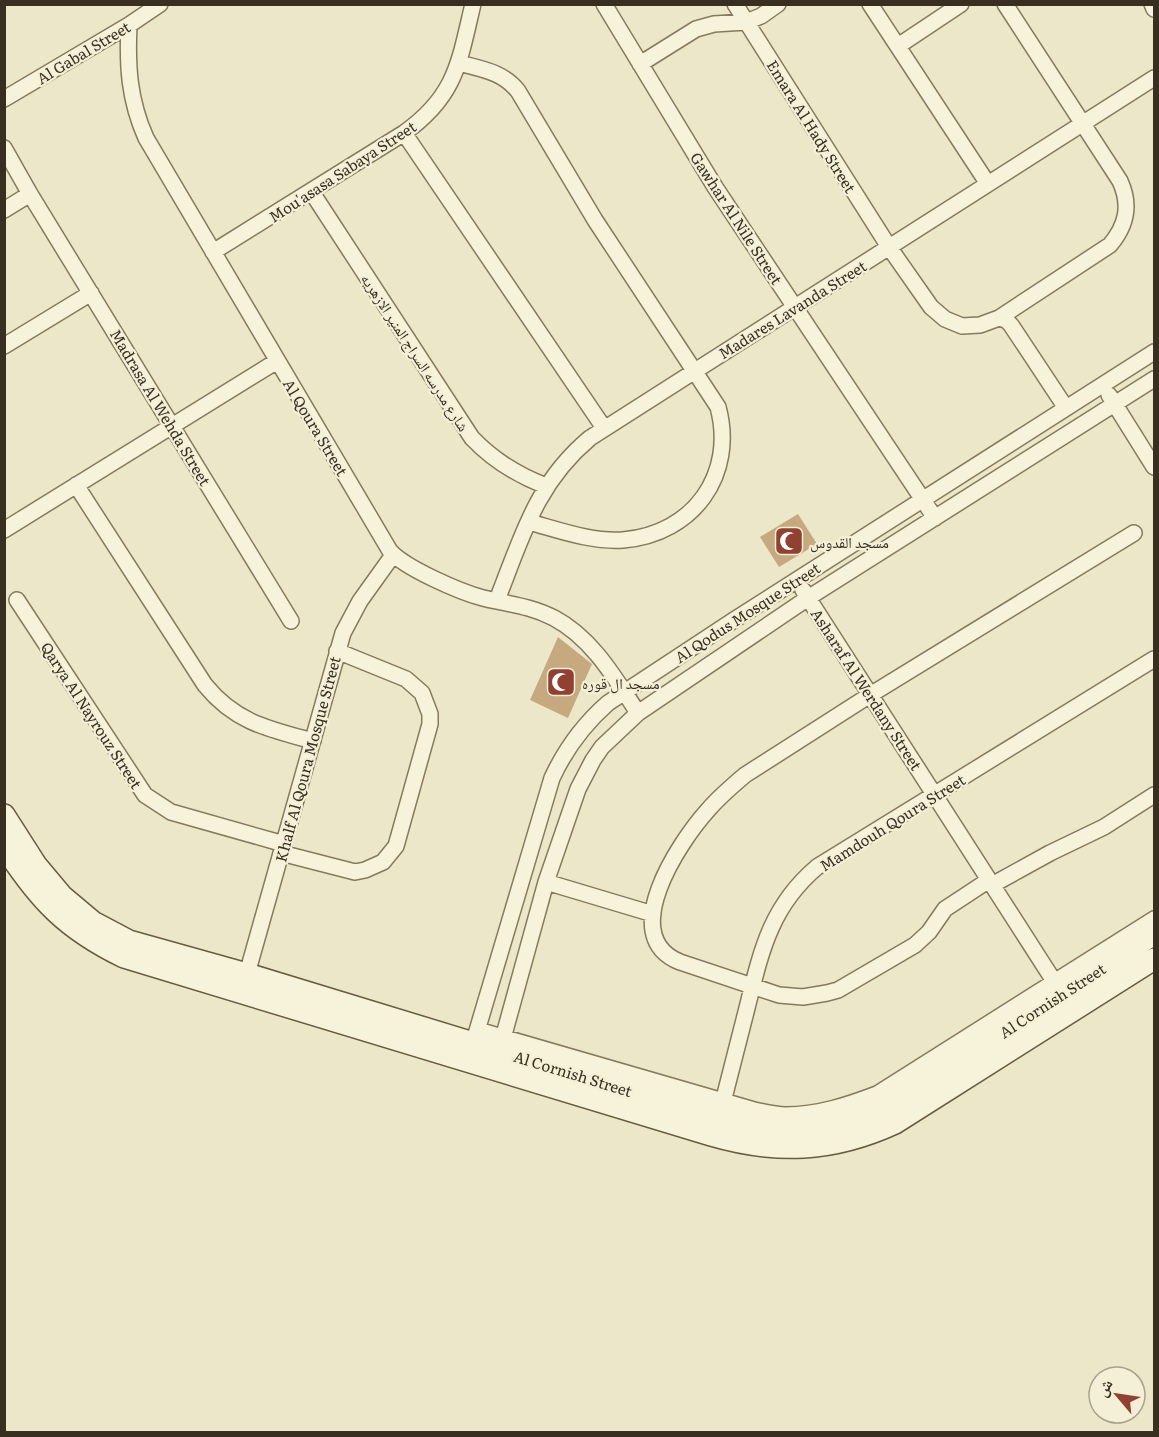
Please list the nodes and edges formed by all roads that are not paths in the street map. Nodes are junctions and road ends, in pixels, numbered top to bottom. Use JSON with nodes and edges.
{"nodes":[{"id":1,"x":160,"y":4,"type":"edge"},
{"id":2,"x":473,"y":4,"type":"edge"},
{"id":3,"x":604,"y":4,"type":"edge"},
{"id":4,"x":735,"y":4,"type":"edge"},
{"id":5,"x":778,"y":4,"type":"edge"},
{"id":6,"x":870,"y":4,"type":"edge"},
{"id":7,"x":961,"y":4,"type":"edge"},
{"id":8,"x":1005,"y":4,"type":"edge"},
{"id":9,"x":1152,"y":4,"type":"edge"},
{"id":10,"x":1155,"y":9,"type":"edge"},
{"id":11,"x":746,"y":22,"type":"junction"},
{"id":12,"x":129,"y":25,"type":"junction"},
{"id":13,"x":898,"y":46,"type":"junction"},
{"id":14,"x":459,"y":63,"type":"junction"},
{"id":15,"x":640,"y":64,"type":"junction"},
{"id":16,"x":1155,"y":78,"type":"edge"},
{"id":17,"x":4,"y":99,"type":"edge"},
{"id":18,"x":1083,"y":124,"type":"junction"},
{"id":19,"x":404,"y":133,"type":"junction"},
{"id":20,"x":4,"y":148,"type":"edge"},
{"id":21,"x":988,"y":184,"type":"junction"},
{"id":22,"x":311,"y":191,"type":"junction"},
{"id":23,"x":30,"y":194,"type":"junction"},
{"id":24,"x":4,"y":210,"type":"edge"},
{"id":25,"x":889,"y":248,"type":"junction"},
{"id":26,"x":213,"y":252,"type":"junction"},
{"id":27,"x":91,"y":293,"type":"junction"},
{"id":28,"x":795,"y":307,"type":"junction"},
{"id":29,"x":999,"y":318,"type":"junction"},
{"id":30,"x":4,"y":346,"type":"edge"},
{"id":31,"x":1155,"y":352,"type":"edge"},
{"id":32,"x":277,"y":361,"type":"junction"},
{"id":33,"x":696,"y":370,"type":"junction"},
{"id":34,"x":1155,"y":379,"type":"edge"},
{"id":35,"x":1102,"y":386,"type":"junction"},
{"id":36,"x":1114,"y":404,"type":"junction"},
{"id":37,"x":1066,"y":408,"type":"junction"},
{"id":38,"x":172,"y":426,"type":"junction"},
{"id":39,"x":604,"y":428,"type":"junction"},
{"id":40,"x":1155,"y":467,"type":"edge"},
{"id":41,"x":76,"y":485,"type":"junction"},
{"id":42,"x":546,"y":486,"type":"junction"},
{"id":43,"x":923,"y":499,"type":"junction"},
{"id":44,"x":935,"y":518,"type":"junction"},
{"id":45,"x":529,"y":522,"type":"junction"},
{"id":46,"x":4,"y":530,"type":"edge"},
{"id":47,"x":1134,"y":532,"type":"dead end"},
{"id":48,"x":393,"y":555,"type":"junction"},
{"id":49,"x":797,"y":580,"type":"junction"},
{"id":50,"x":808,"y":598,"type":"junction"},
{"id":51,"x":17,"y":600,"type":"dead end"},
{"id":52,"x":497,"y":600,"type":"junction"},
{"id":53,"x":291,"y":621,"type":"dead end"},
{"id":54,"x":337,"y":651,"type":"junction"},
{"id":55,"x":1155,"y":659,"type":"edge"},
{"id":56,"x":625,"y":692,"type":"junction"},
{"id":57,"x":870,"y":695,"type":"junction"},
{"id":58,"x":638,"y":713,"type":"junction"},
{"id":59,"x":313,"y":741,"type":"junction"},
{"id":60,"x":1155,"y":795,"type":"edge"},
{"id":61,"x":935,"y":796,"type":"junction"},
{"id":62,"x":4,"y":815,"type":"edge"},
{"id":63,"x":4,"y":846,"type":"edge"},
{"id":64,"x":283,"y":848,"type":"junction"},
{"id":65,"x":546,"y":882,"type":"junction"},
{"id":66,"x":990,"y":883,"type":"junction"},
{"id":67,"x":653,"y":914,"type":"junction"},
{"id":68,"x":1155,"y":918,"type":"edge"},
{"id":69,"x":1155,"y":934,"type":"edge"},
{"id":70,"x":1155,"y":959,"type":"edge"},
{"id":71,"x":248,"y":974,"type":"junction"},
{"id":72,"x":753,"y":987,"type":"junction"},
{"id":73,"x":1063,"y":996,"type":"junction"},
{"id":74,"x":473,"y":1044,"type":"junction"},
{"id":75,"x":499,"y":1052,"type":"junction"},
{"id":76,"x":723,"y":1102,"type":"junction"}],
"edges":[{"from":1,"to":12,"type":"street","name":"Al Gabal Street"},
{"from":2,"to":14,"type":"street","name":"Mou'asasa Sabaya Street"},
{"from":3,"to":15,"type":"street","name":"Gawhar Al Nile Street"},
{"from":4,"to":11,"type":"street","name":"Emara Al Hady Street"},
{"from":5,"to":11,"type":"street"},
{"from":6,"to":13,"type":"street"},
{"from":7,"to":13,"type":"street"},
{"from":8,"to":18,"type":"street","name":"Emara Al Hady Street"},
{"from":9,"to":10,"type":"street"},
{"from":11,"to":15,"type":"street"},
{"from":11,"to":25,"type":"street","name":"Emara Al Hady Street"},
{"from":12,"to":17,"type":"street","name":"Al Gabal Street"},
{"from":12,"to":26,"type":"street","name":"Al Qoura Street"},
{"from":13,"to":21,"type":"street"},
{"from":14,"to":19,"type":"street","name":"Mou'asasa Sabaya Street"},
{"from":14,"to":33,"type":"street"},
{"from":15,"to":28,"type":"street","name":"Gawhar Al Nile Street"},
{"from":16,"to":18,"type":"street","name":"Madares Lavanda Street"},
{"from":18,"to":21,"type":"street","name":"Madares Lavanda Street"},
{"from":18,"to":29,"type":"street","name":"Emara Al Hady Street"},
{"from":19,"to":22,"type":"street","name":"Mou'asasa Sabaya Street"},
{"from":19,"to":39,"type":"street"},
{"from":20,"to":23,"type":"street"},
{"from":21,"to":25,"type":"street","name":"Madares Lavanda Street"},
{"from":22,"to":26,"type":"street","name":"Mou'asasa Sabaya Street"},
{"from":22,"to":42,"type":"street","name":"شارع مدرسه السراج المنير الازهريه"},
{"from":23,"to":24,"type":"street"},
{"from":23,"to":27,"type":"street","name":"Madrasa Al Wehda Street"},
{"from":25,"to":28,"type":"street","name":"Madares Lavanda Street"},
{"from":25,"to":29,"type":"street","name":"Emara Al Hady Street"},
{"from":26,"to":32,"type":"street","name":"Al Qoura Street"},
{"from":27,"to":30,"type":"street"},
{"from":27,"to":38,"type":"street","name":"Madrasa Al Wehda Street"},
{"from":28,"to":33,"type":"street","name":"Madares Lavanda Street"},
{"from":28,"to":43,"type":"street","name":"Gawhar Al Nile Street"},
{"from":29,"to":37,"type":"street"},
{"from":31,"to":35,"type":"street","name":"Al Qodus Mosque Street"},
{"from":32,"to":38,"type":"street"},
{"from":32,"to":48,"type":"street","name":"Al Qoura Street"},
{"from":33,"to":39,"type":"street","name":"Madares Lavanda Street"},
{"from":33,"to":45,"type":"street"},
{"from":34,"to":36,"type":"street","name":"Al Qodus Mosque Street"},
{"from":35,"to":36,"type":"street"},
{"from":35,"to":37,"type":"street","name":"Al Qodus Mosque Street"},
{"from":36,"to":40,"type":"street"},
{"from":36,"to":44,"type":"street","name":"Al Qodus Mosque Street"},
{"from":37,"to":43,"type":"street","name":"Al Qodus Mosque Street"},
{"from":38,"to":41,"type":"street"},
{"from":38,"to":53,"type":"street","name":"Madrasa Al Wehda Street"},
{"from":39,"to":42,"type":"street","name":"Madares Lavanda Street"},
{"from":41,"to":46,"type":"street"},
{"from":41,"to":59,"type":"street"},
{"from":42,"to":45,"type":"street","name":"Madares Lavanda Street"},
{"from":43,"to":44,"type":"street","name":"Gawhar Al Nile Street"},
{"from":43,"to":49,"type":"street","name":"Al Qodus Mosque Street"},
{"from":44,"to":50,"type":"street","name":"Al Qodus Mosque Street"},
{"from":45,"to":52,"type":"street","name":"Madares Lavanda Street"},
{"from":47,"to":57,"type":"street"},
{"from":48,"to":52,"type":"street","name":"Al Qoura Street"},
{"from":48,"to":54,"type":"street","name":"Khalf Al Qoura Mosque Street"},
{"from":49,"to":50,"type":"street","name":"Asharaf Al Werdany Street"},
{"from":49,"to":56,"type":"street","name":"Al Qodus Mosque Street"},
{"from":50,"to":57,"type":"street","name":"Asharaf Al Werdany Street"},
{"from":50,"to":58,"type":"street","name":"Al Qodus Mosque Street"},
{"from":51,"to":64,"type":"street","name":"Qarya Al Nayrouz Street"},
{"from":52,"to":56,"type":"street","name":"Al Qoura Street"},
{"from":54,"to":59,"type":"street","name":"Khalf Al Qoura Mosque Street"},
{"from":54,"to":64,"type":"street","name":"Qarya Al Nayrouz Street"},
{"from":55,"to":61,"type":"street","name":"Mamdouh Qoura Street"},
{"from":56,"to":58,"type":"street","name":"Al Qoura Street"},
{"from":56,"to":74,"type":"street","name":"Al Qodus Mosque Street"},
{"from":57,"to":61,"type":"street","name":"Asharaf Al Werdany Street"},
{"from":57,"to":67,"type":"street"},
{"from":58,"to":65,"type":"street","name":"Al Qodus Mosque Street"},
{"from":59,"to":64,"type":"street","name":"Khalf Al Qoura Mosque Street"},
{"from":60,"to":66,"type":"street"},
{"from":61,"to":66,"type":"street","name":"Asharaf Al Werdany Street"},
{"from":61,"to":72,"type":"street","name":"Mamdouh Qoura Street"},
{"from":62,"to":71,"type":"street","name":"Al Cornish Street"},
{"from":63,"to":74,"type":"street","name":"Al Cornish Street"},
{"from":64,"to":71,"type":"street","name":"Khalf Al Qoura Mosque Street"},
{"from":65,"to":67,"type":"street"},
{"from":65,"to":75,"type":"street","name":"Al Qodus Mosque Street"},
{"from":66,"to":72,"type":"street"},
{"from":66,"to":73,"type":"street","name":"Asharaf Al Werdany Street"},
{"from":67,"to":72,"type":"street"},
{"from":68,"to":73,"type":"street"},
{"from":69,"to":73,"type":"street","name":"Al Cornish Street"},
{"from":70,"to":73,"type":"street","name":"Al Cornish Street"},
{"from":71,"to":74,"type":"street","name":"Al Cornish Street"},
{"from":72,"to":76,"type":"street","name":"Mamdouh Qoura Street"},
{"from":73,"to":75,"type":"street","name":"Al Cornish Street"},
{"from":73,"to":76,"type":"street"},
{"from":74,"to":75,"type":"street","name":"Al Cornish Street"},
{"from":75,"to":76,"type":"street"}]}
